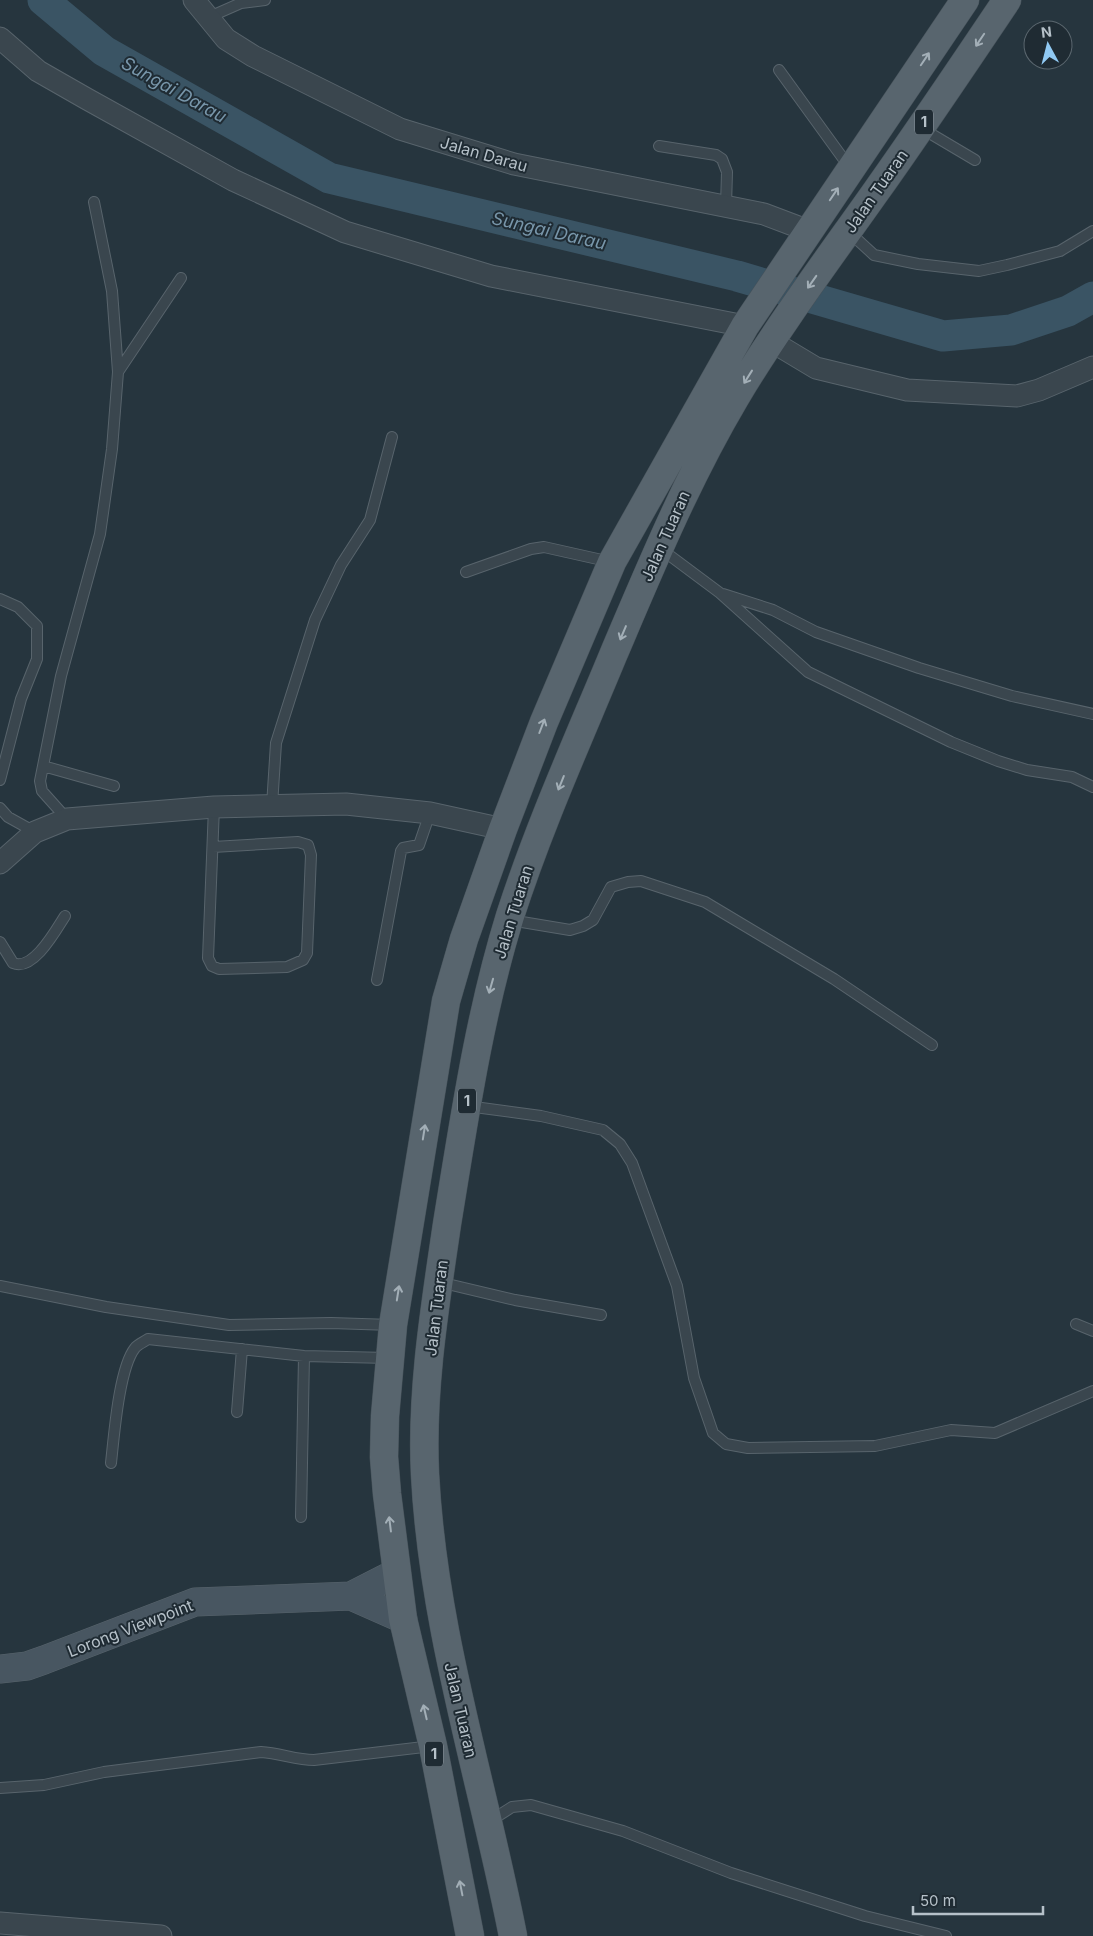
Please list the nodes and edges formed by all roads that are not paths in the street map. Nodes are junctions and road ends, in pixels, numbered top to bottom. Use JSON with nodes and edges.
{"nodes":[{"id":1,"x":194,"y":0,"type":"edge"},
{"id":2,"x":265,"y":0,"type":"edge"},
{"id":3,"x":1007,"y":0,"type":"edge"},
{"id":4,"x":961,"y":1,"type":"edge"},
{"id":5,"x":207,"y":18,"type":"junction"},
{"id":6,"x":0,"y":38,"type":"edge"},
{"id":7,"x":779,"y":70,"type":"dead end"},
{"id":8,"x":920,"y":127,"type":"junction"},
{"id":9,"x":659,"y":146,"type":"dead end"},
{"id":10,"x":975,"y":160,"type":"dead end"},
{"id":11,"x":851,"y":169,"type":"junction"},
{"id":12,"x":94,"y":202,"type":"dead end"},
{"id":13,"x":726,"y":206,"type":"junction"},
{"id":14,"x":1093,"y":231,"type":"edge"},
{"id":15,"x":808,"y":233,"type":"junction"},
{"id":16,"x":844,"y":237,"type":"junction"},
{"id":17,"x":181,"y":278,"type":"dead end"},
{"id":18,"x":752,"y":316,"type":"junction"},
{"id":19,"x":778,"y":331,"type":"junction"},
{"id":20,"x":1093,"y":367,"type":"edge"},
{"id":21,"x":118,"y":372,"type":"junction"},
{"id":22,"x":392,"y":437,"type":"dead end"},
{"id":23,"x":660,"y":548,"type":"junction"},
{"id":24,"x":612,"y":562,"type":"junction"},
{"id":25,"x":466,"y":572,"type":"dead end"},
{"id":26,"x":720,"y":593,"type":"junction"},
{"id":27,"x":0,"y":599,"type":"edge"},
{"id":28,"x":636,"y":602,"type":"junction"},
{"id":29,"x":1093,"y":714,"type":"edge"},
{"id":30,"x":43,"y":766,"type":"junction"},
{"id":31,"x":0,"y":780,"type":"edge"},
{"id":32,"x":114,"y":786,"type":"dead end"},
{"id":33,"x":1093,"y":787,"type":"edge"},
{"id":34,"x":272,"y":806,"type":"junction"},
{"id":35,"x":214,"y":807,"type":"junction"},
{"id":36,"x":0,"y":808,"type":"edge"},
{"id":37,"x":430,"y":813,"type":"junction"},
{"id":38,"x":67,"y":819,"type":"junction"},
{"id":39,"x":503,"y":829,"type":"junction"},
{"id":40,"x":35,"y":832,"type":"junction"},
{"id":41,"x":213,"y":847,"type":"junction"},
{"id":42,"x":0,"y":863,"type":"edge"},
{"id":43,"x":474,"y":912,"type":"junction"},
{"id":44,"x":65,"y":916,"type":"dead end"},
{"id":45,"x":509,"y":919,"type":"junction"},
{"id":46,"x":0,"y":942,"type":"edge"},
{"id":47,"x":377,"y":980,"type":"dead end"},
{"id":48,"x":932,"y":1045,"type":"dead end"},
{"id":49,"x":466,"y":1106,"type":"junction"},
{"id":50,"x":438,"y":1282,"type":"junction"},
{"id":51,"x":0,"y":1286,"type":"edge"},
{"id":52,"x":601,"y":1315,"type":"dead end"},
{"id":53,"x":1076,"y":1324,"type":"dead end"},
{"id":54,"x":393,"y":1325,"type":"junction"},
{"id":55,"x":1093,"y":1331,"type":"edge"},
{"id":56,"x":242,"y":1349,"type":"junction"},
{"id":57,"x":304,"y":1356,"type":"junction"},
{"id":58,"x":389,"y":1358,"type":"junction"},
{"id":59,"x":1093,"y":1391,"type":"edge"},
{"id":60,"x":237,"y":1412,"type":"dead end"},
{"id":61,"x":111,"y":1463,"type":"dead end"},
{"id":62,"x":301,"y":1516,"type":"dead end"},
{"id":63,"x":396,"y":1573,"type":"junction"},
{"id":64,"x":351,"y":1596,"type":"junction"},
{"id":65,"x":404,"y":1619,"type":"junction"},
{"id":66,"x":0,"y":1669,"type":"edge"},
{"id":67,"x":433,"y":1746,"type":"junction"},
{"id":68,"x":0,"y":1788,"type":"edge"},
{"id":69,"x":488,"y":1822,"type":"junction"},
{"id":70,"x":0,"y":1922,"type":"edge"},
{"id":71,"x":517,"y":1935,"type":"edge"},
{"id":72,"x":161,"y":1936,"type":"edge"},
{"id":73,"x":470,"y":1936,"type":"edge"},
{"id":74,"x":946,"y":1936,"type":"edge"}],
"edges":[{"from":1,"to":5,"type":"street","name":"Jalan Darau"},
{"from":2,"to":5,"type":"lane"},
{"from":3,"to":8,"type":"main road","name":"Jalan Tuaran","number":"1","one_way":true},
{"from":11,"to":4,"type":"main road","name":"Jalan Tuaran","number":"1","one_way":true},
{"from":5,"to":13,"type":"street","name":"Jalan Darau"},
{"from":6,"to":18,"type":"street"},
{"from":7,"to":11,"type":"lane"},
{"from":8,"to":10,"type":"lane"},
{"from":8,"to":16,"type":"main road","name":"Jalan Tuaran","number":"1"},
{"from":9,"to":13,"type":"lane"},
{"from":15,"to":11,"type":"main road","name":"Jalan Tuaran","number":"1","one_way":true},
{"from":12,"to":21,"type":"lane"},
{"from":13,"to":15,"type":"street","name":"Jalan Darau"},
{"from":14,"to":16,"type":"lane"},
{"from":15,"to":18,"type":"main road","name":"Jalan Tuaran","number":"1"},
{"from":16,"to":19,"type":"main road","name":"Jalan Tuaran","number":"1","one_way":true},
{"from":17,"to":21,"type":"lane"},
{"from":18,"to":24,"type":"main road","name":"Jalan Tuaran","number":"1"},
{"from":19,"to":20,"type":"street"},
{"from":19,"to":23,"type":"main road","name":"Jalan Tuaran","number":"1","one_way":true},
{"from":21,"to":30,"type":"lane"},
{"from":22,"to":34,"type":"lane"},
{"from":23,"to":26,"type":"lane"},
{"from":23,"to":28,"type":"main road","name":"Jalan Tuaran","number":"1"},
{"from":24,"to":25,"type":"lane"},
{"from":39,"to":24,"type":"main road","name":"Jalan Tuaran","number":"1","one_way":true},
{"from":26,"to":29,"type":"lane"},
{"from":26,"to":33,"type":"lane"},
{"from":27,"to":31,"type":"lane"},
{"from":28,"to":43,"type":"main road"},
{"from":28,"to":45,"type":"main road","name":"Jalan Tuaran","number":"1","one_way":true},
{"from":30,"to":32,"type":"lane"},
{"from":30,"to":38,"type":"lane"},
{"from":34,"to":35,"type":"street"},
{"from":34,"to":37,"type":"street"},
{"from":35,"to":38,"type":"street"},
{"from":35,"to":41,"type":"lane"},
{"from":36,"to":40,"type":"lane"},
{"from":37,"to":39,"type":"street"},
{"from":37,"to":47,"type":"lane"},
{"from":38,"to":40,"type":"street"},
{"from":39,"to":43,"type":"main road","name":"Jalan Tuaran","number":"1"},
{"from":40,"to":42,"type":"street"},
{"from":41,"to":41,"type":"lane"},
{"from":54,"to":43,"type":"main road","name":"Jalan Tuaran","number":"1","one_way":true},
{"from":44,"to":46,"type":"lane"},
{"from":45,"to":48,"type":"lane"},
{"from":45,"to":49,"type":"main road","name":"Jalan Tuaran","number":"1","one_way":true},
{"from":49,"to":50,"type":"main road","name":"Jalan Tuaran","number":"1"},
{"from":49,"to":59,"type":"lane"},
{"from":50,"to":52,"type":"lane"},
{"from":50,"to":69,"type":"main road","name":"Jalan Tuaran","number":"1"},
{"from":51,"to":54,"type":"lane"},
{"from":53,"to":55,"type":"lane"},
{"from":54,"to":58,"type":"main road","name":"Jalan Tuaran","number":"1"},
{"from":56,"to":57,"type":"lane"},
{"from":56,"to":60,"type":"lane"},
{"from":56,"to":61,"type":"lane"},
{"from":57,"to":58,"type":"lane"},
{"from":57,"to":62,"type":"lane"},
{"from":63,"to":58,"type":"main road","name":"Jalan Tuaran","number":"1","one_way":true},
{"from":63,"to":64,"type":"street"},
{"from":63,"to":65,"type":"main road","name":"Jalan Tuaran","number":"1"},
{"from":64,"to":65,"type":"street"},
{"from":64,"to":66,"type":"street","name":"Lorong Viewpoint"},
{"from":67,"to":65,"type":"main road","name":"Jalan Tuaran","number":"1","one_way":true},
{"from":67,"to":68,"type":"lane"},
{"from":73,"to":67,"type":"main road","name":"Jalan Tuaran","number":"1","one_way":true},
{"from":69,"to":71,"type":"main road","name":"Jalan Tuaran","number":"1"},
{"from":69,"to":74,"type":"lane"},
{"from":70,"to":72,"type":"street"}]}
